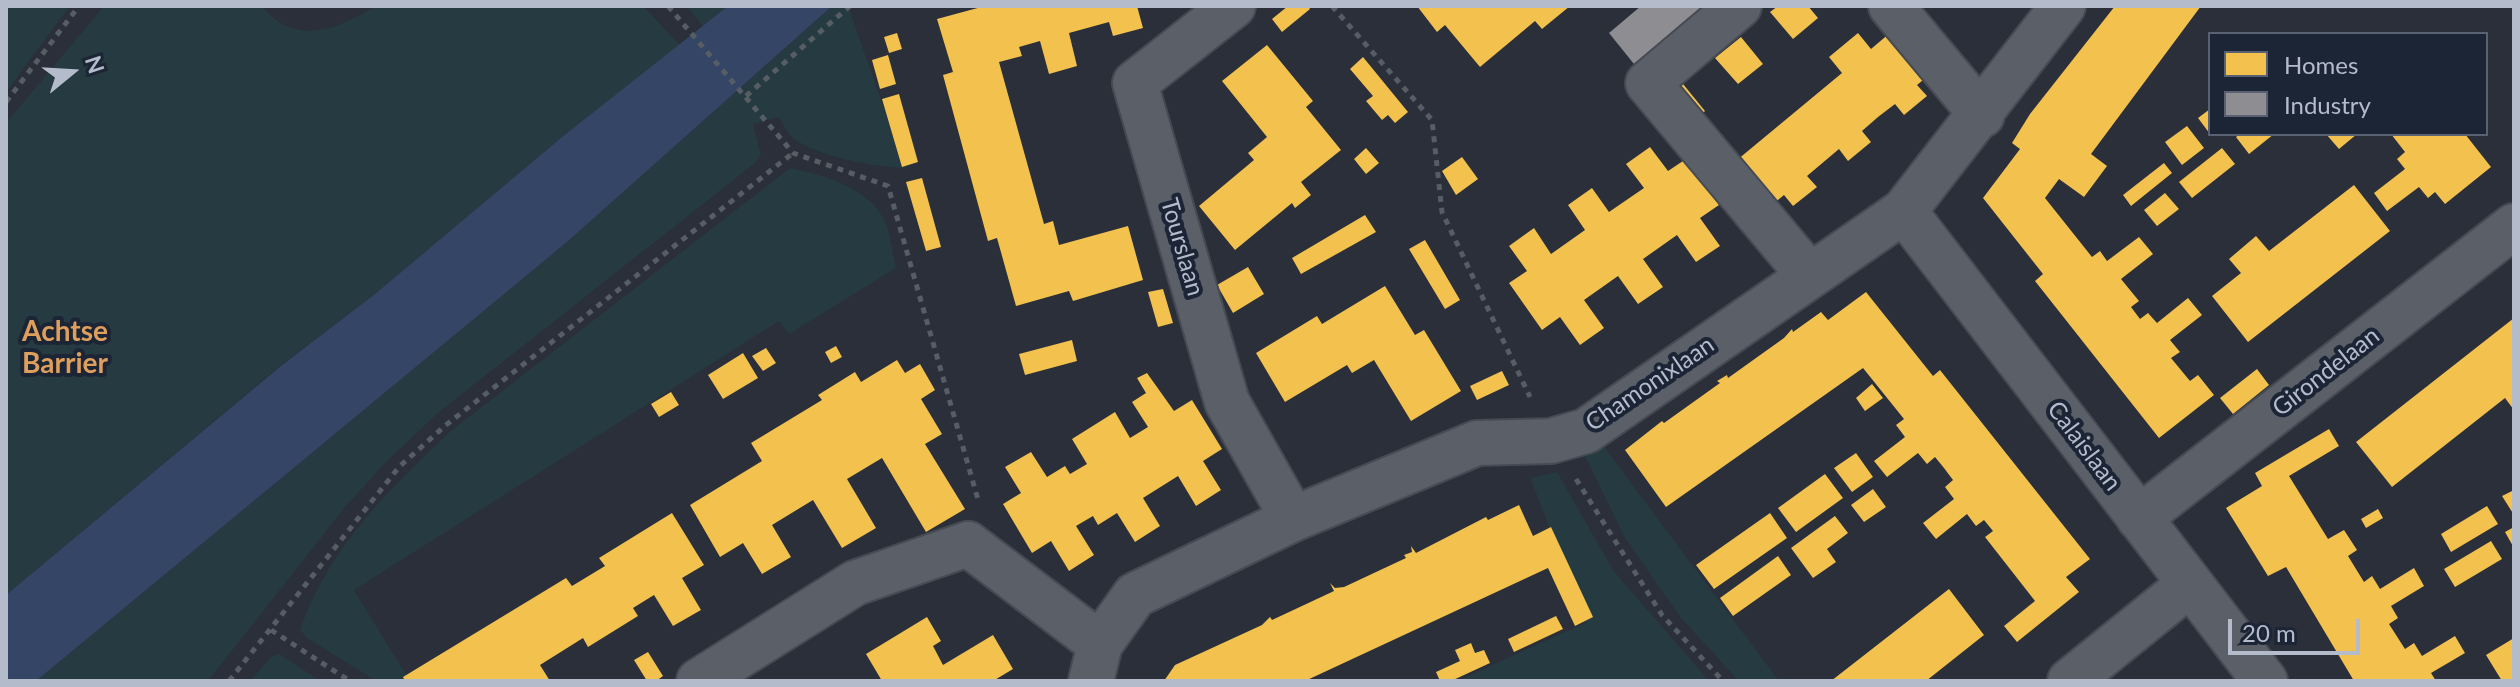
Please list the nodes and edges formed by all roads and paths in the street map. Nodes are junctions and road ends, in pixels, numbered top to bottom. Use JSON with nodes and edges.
{"nodes":[{"id":1,"x":79,"y":6,"type":"edge"},
{"id":2,"x":668,"y":6,"type":"edge"},
{"id":3,"x":850,"y":6,"type":"edge"},
{"id":4,"x":1233,"y":6,"type":"edge"},
{"id":5,"x":1332,"y":6,"type":"edge"},
{"id":6,"x":1739,"y":6,"type":"edge"},
{"id":7,"x":1891,"y":6,"type":"edge"},
{"id":8,"x":2063,"y":6,"type":"edge"},
{"id":9,"x":746,"y":96,"type":"junction"},
{"id":10,"x":6,"y":102,"type":"edge"},
{"id":11,"x":1982,"y":115,"type":"junction"},
{"id":12,"x":793,"y":153,"type":"junction"},
{"id":13,"x":1904,"y":211,"type":"junction"},
{"id":14,"x":2514,"y":226,"type":"edge"},
{"id":15,"x":1809,"y":275,"type":"junction"},
{"id":16,"x":1551,"y":441,"type":"junction"},
{"id":17,"x":2139,"y":518,"type":"junction"},
{"id":18,"x":1293,"y":519,"type":"junction"},
{"id":19,"x":968,"y":544,"type":"junction"},
{"id":20,"x":2190,"y":584,"type":"junction"},
{"id":21,"x":271,"y":630,"type":"junction"},
{"id":22,"x":1095,"y":662,"type":"edge"},
{"id":23,"x":229,"y":681,"type":"edge"},
{"id":24,"x":350,"y":681,"type":"edge"},
{"id":25,"x":699,"y":681,"type":"edge"},
{"id":26,"x":1723,"y":681,"type":"edge"},
{"id":27,"x":2070,"y":681,"type":"edge"},
{"id":28,"x":2265,"y":681,"type":"edge"}],
"edges":[{"from":1,"to":10,"type":"path"},
{"from":2,"to":9,"type":"path"},
{"from":3,"to":9,"type":"path"},
{"from":4,"to":18,"type":"street","name":"Tourslaan"},
{"from":5,"to":16,"type":"path"},
{"from":6,"to":15,"type":"street"},
{"from":7,"to":11,"type":"street"},
{"from":8,"to":11,"type":"street","name":"Chamonixlaan"},
{"from":9,"to":12,"type":"path"},
{"from":11,"to":13,"type":"street","name":"Chamonixlaan"},
{"from":12,"to":19,"type":"path"},
{"from":12,"to":21,"type":"path"},
{"from":13,"to":15,"type":"street","name":"Chamonixlaan"},
{"from":13,"to":17,"type":"street","name":"Calaislaan"},
{"from":14,"to":17,"type":"street","name":"Girondelaan"},
{"from":15,"to":16,"type":"street","name":"Chamonixlaan"},
{"from":16,"to":18,"type":"street","name":"Chamonixlaan"},
{"from":16,"to":26,"type":"path"},
{"from":17,"to":20,"type":"street","name":"Calaislaan"},
{"from":18,"to":22,"type":"street","name":"Chamonixlaan"},
{"from":19,"to":22,"type":"street"},
{"from":19,"to":25,"type":"street"},
{"from":20,"to":27,"type":"street"},
{"from":20,"to":28,"type":"street","name":"Calaislaan"},
{"from":21,"to":23,"type":"path"},
{"from":21,"to":24,"type":"path"}]}
